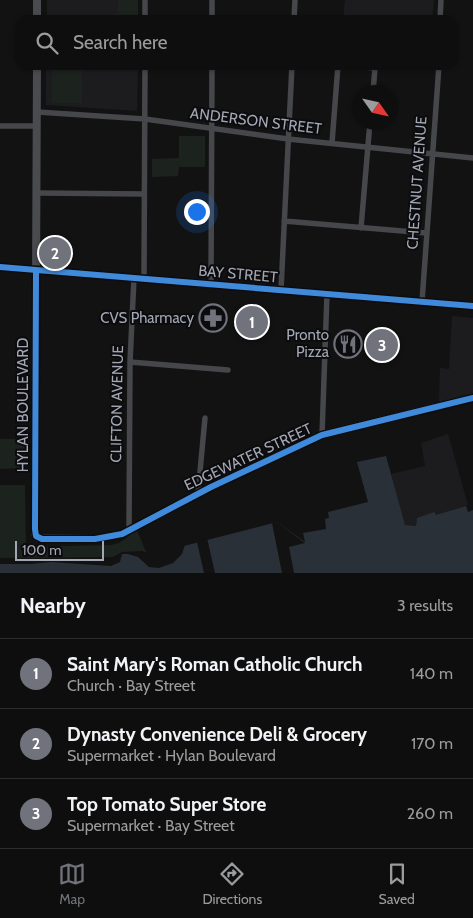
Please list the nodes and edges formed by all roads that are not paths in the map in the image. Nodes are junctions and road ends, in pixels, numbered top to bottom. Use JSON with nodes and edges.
{"nodes":[{"id":1,"x":37,"y":0,"type":"edge"},
{"id":2,"x":145,"y":0,"type":"edge"},
{"id":3,"x":212,"y":0,"type":"edge"},
{"id":4,"x":295,"y":0,"type":"edge"},
{"id":5,"x":441,"y":0,"type":"edge"},
{"id":6,"x":37,"y":15,"type":"edge"},
{"id":7,"x":145,"y":15,"type":"edge"},
{"id":8,"x":212,"y":15,"type":"edge"},
{"id":9,"x":294,"y":15,"type":"edge"},
{"id":10,"x":440,"y":15,"type":"edge"},
{"id":11,"x":37,"y":70,"type":"edge"},
{"id":12,"x":145,"y":70,"type":"edge"},
{"id":13,"x":212,"y":70,"type":"edge"},
{"id":14,"x":292,"y":70,"type":"edge"},
{"id":15,"x":338,"y":70,"type":"edge"},
{"id":16,"x":375,"y":70,"type":"edge"},
{"id":17,"x":439,"y":70,"type":"edge"},
{"id":18,"x":374,"y":85,"type":"edge"},
{"id":19,"x":36,"y":112,"type":"junction"},
{"id":20,"x":145,"y":119,"type":"junction"},
{"id":21,"x":0,"y":126,"type":"edge"},
{"id":22,"x":36,"y":126,"type":"junction"},
{"id":23,"x":212,"y":128,"type":"junction"},
{"id":24,"x":369,"y":130,"type":"edge"},
{"id":25,"x":288,"y":139,"type":"junction"},
{"id":26,"x":332,"y":143,"type":"junction"},
{"id":27,"x":368,"y":148,"type":"junction"},
{"id":28,"x":432,"y":154,"type":"junction"},
{"id":29,"x":473,"y":158,"type":"edge"},
{"id":30,"x":37,"y":193,"type":"junction"},
{"id":31,"x":144,"y":194,"type":"junction"},
{"id":32,"x":284,"y":221,"type":"junction"},
{"id":33,"x":361,"y":228,"type":"junction"},
{"id":34,"x":426,"y":234,"type":"junction"},
{"id":35,"x":0,"y":267,"type":"edge"},
{"id":36,"x":36,"y":270,"type":"junction"},
{"id":37,"x":134,"y":278,"type":"junction"},
{"id":38,"x":144,"y":279,"type":"junction"},
{"id":39,"x":211,"y":284,"type":"junction"},
{"id":40,"x":281,"y":290,"type":"junction"},
{"id":41,"x":327,"y":294,"type":"junction"},
{"id":42,"x":422,"y":302,"type":"junction"},
{"id":43,"x":473,"y":306,"type":"edge"},
{"id":44,"x":130,"y":362,"type":"junction"},
{"id":45,"x":228,"y":370,"type":"dead end"},
{"id":46,"x":473,"y":398,"type":"edge"},
{"id":47,"x":205,"y":418,"type":"dead end"},
{"id":48,"x":322,"y":436,"type":"junction"},
{"id":49,"x":198,"y":493,"type":"junction"},
{"id":50,"x":128,"y":531,"type":"junction"},
{"id":51,"x":38,"y":538,"type":"joint"}],
"edges":[{"from":1,"to":6,"type":"street"},
{"from":2,"to":7,"type":"street"},
{"from":3,"to":8,"type":"street"},
{"from":4,"to":9,"type":"street"},
{"from":5,"to":10,"type":"street"},
{"from":11,"to":19,"type":"street","name":"HYLAN BOULEVARD"},
{"from":12,"to":20,"type":"street"},
{"from":13,"to":23,"type":"street"},
{"from":14,"to":25,"type":"street"},
{"from":15,"to":26,"type":"street"},
{"from":16,"to":18,"type":"street"},
{"from":17,"to":28,"type":"street","name":"CHESTNUT AVENUE"},
{"from":19,"to":20,"type":"street","name":"ANDERSON STREET"},
{"from":19,"to":22,"type":"street","name":"HYLAN BOULEVARD"},
{"from":20,"to":23,"type":"street","name":"ANDERSON STREET"},
{"from":20,"to":31,"type":"street"},
{"from":21,"to":22,"type":"street"},
{"from":22,"to":30,"type":"street","name":"HYLAN BOULEVARD"},
{"from":23,"to":25,"type":"street","name":"ANDERSON STREET"},
{"from":23,"to":39,"type":"street"},
{"from":24,"to":27,"type":"street"},
{"from":25,"to":26,"type":"street","name":"ANDERSON STREET"},
{"from":25,"to":32,"type":"street"},
{"from":26,"to":27,"type":"street","name":"ANDERSON STREET"},
{"from":27,"to":28,"type":"street","name":"ANDERSON STREET"},
{"from":27,"to":33,"type":"street"},
{"from":28,"to":29,"type":"street","name":"ANDERSON STREET"},
{"from":28,"to":34,"type":"street","name":"CHESTNUT AVENUE"},
{"from":30,"to":31,"type":"street"},
{"from":30,"to":36,"type":"street","name":"HYLAN BOULEVARD"},
{"from":31,"to":38,"type":"street"},
{"from":32,"to":33,"type":"street"},
{"from":32,"to":40,"type":"street"},
{"from":33,"to":34,"type":"street"},
{"from":34,"to":42,"type":"street","name":"CHESTNUT AVENUE"},
{"from":35,"to":36,"type":"street","name":"BAY STREET"},
{"from":36,"to":37,"type":"street","name":"BAY STREET"},
{"from":36,"to":51,"type":"street","name":"HYLAN BOULEVARD"},
{"from":37,"to":38,"type":"street","name":"BAY STREET"},
{"from":37,"to":44,"type":"street","name":"CLIFTON AVENUE"},
{"from":38,"to":39,"type":"street","name":"BAY STREET"},
{"from":39,"to":40,"type":"street","name":"BAY STREET"},
{"from":40,"to":41,"type":"street","name":"BAY STREET"},
{"from":41,"to":42,"type":"street","name":"BAY STREET"},
{"from":41,"to":48,"type":"street"},
{"from":42,"to":43,"type":"street","name":"BAY STREET"},
{"from":44,"to":45,"type":"street"},
{"from":44,"to":50,"type":"street","name":"CLIFTON AVENUE"},
{"from":46,"to":48,"type":"street","name":"EDGEWATER STREET"},
{"from":47,"to":49,"type":"street"},
{"from":48,"to":49,"type":"street","name":"EDGEWATER STREET"},
{"from":49,"to":50,"type":"street","name":"EDGEWATER STREET"},
{"from":50,"to":51,"type":"street","name":"EDGEWATER STREET"}]}
